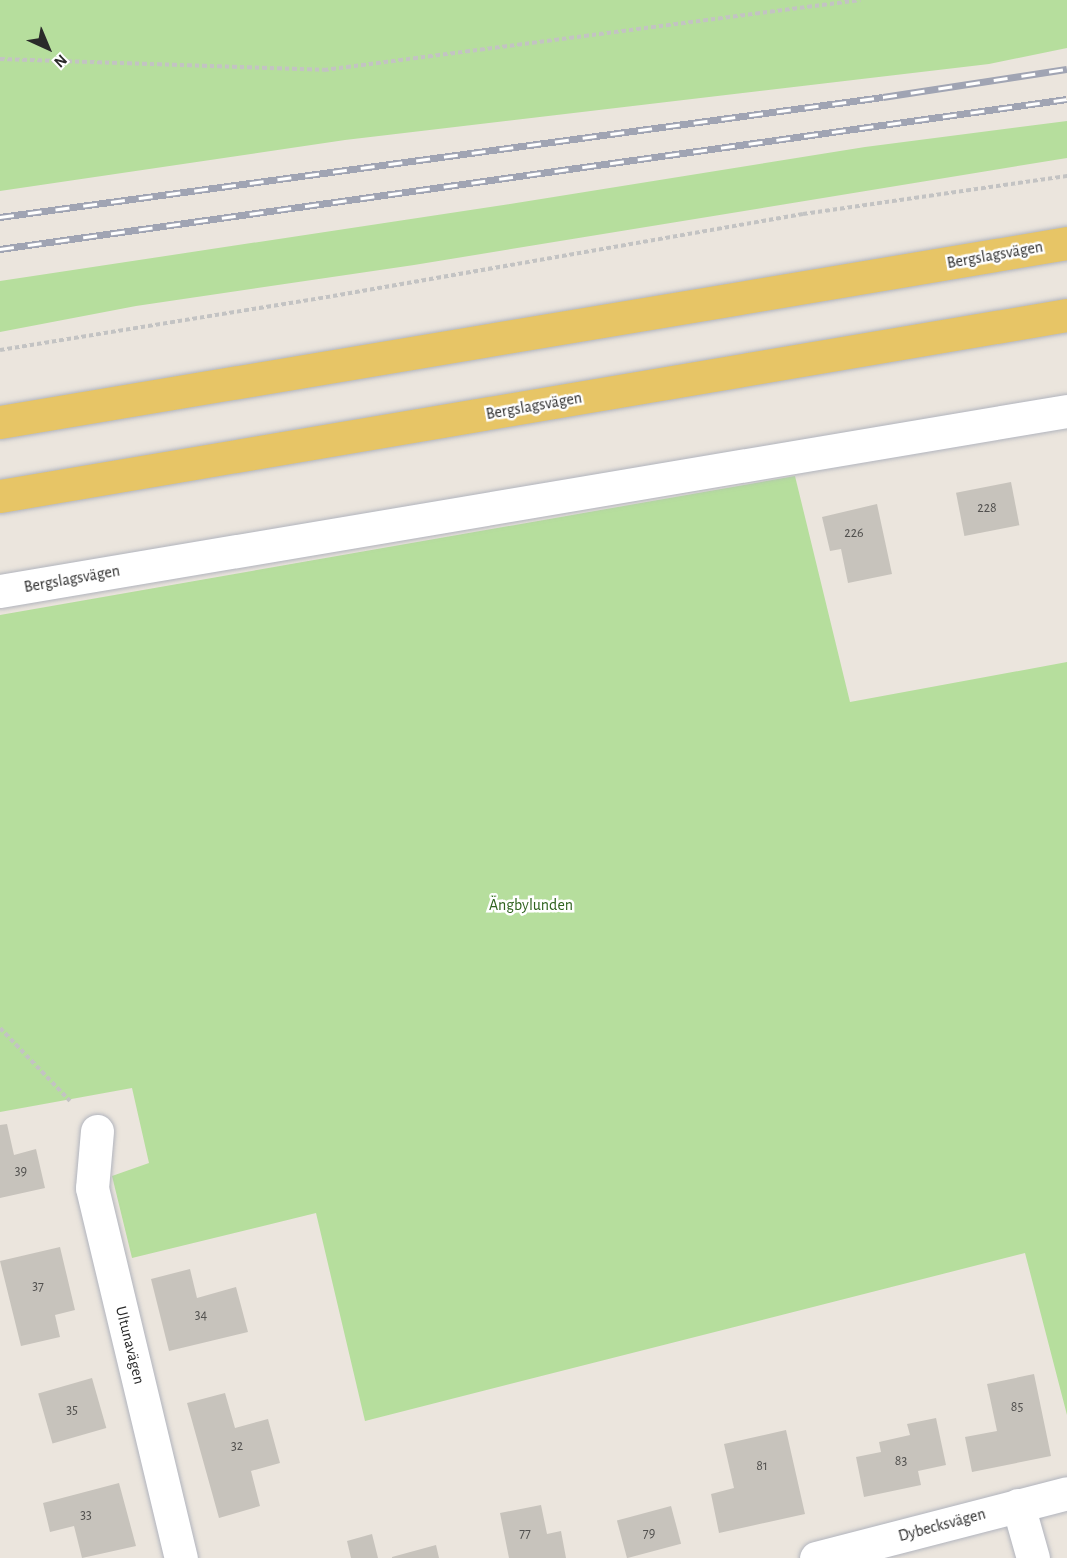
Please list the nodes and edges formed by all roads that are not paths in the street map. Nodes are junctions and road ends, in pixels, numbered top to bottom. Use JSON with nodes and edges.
{"nodes":[{"id":1,"x":1067,"y":243,"type":"edge"},
{"id":2,"x":1067,"y":315,"type":"edge"},
{"id":3,"x":1067,"y":411,"type":"edge"},
{"id":4,"x":0,"y":422,"type":"edge"},
{"id":5,"x":0,"y":496,"type":"edge"},
{"id":6,"x":0,"y":591,"type":"edge"},
{"id":7,"x":98,"y":1131,"type":"road end"},
{"id":8,"x":1067,"y":1493,"type":"edge"},
{"id":9,"x":1018,"y":1505,"type":"junction"},
{"id":10,"x":181,"y":1558,"type":"edge"},
{"id":11,"x":816,"y":1558,"type":"edge"},
{"id":12,"x":1033,"y":1558,"type":"edge"}],
"edges":[{"from":1,"to":4,"type":"main road","name":"Bergslagsvägen"},
{"from":2,"to":5,"type":"main road","name":"Bergslagsvägen"},
{"from":3,"to":6,"type":"street","name":"Bergslagsvägen"},
{"from":7,"to":10,"type":"street","name":"Ultunavägen"},
{"from":8,"to":9,"type":"street","name":"Dybecksvägen"},
{"from":9,"to":11,"type":"street","name":"Dybecksvägen"},
{"from":9,"to":12,"type":"street"}]}
